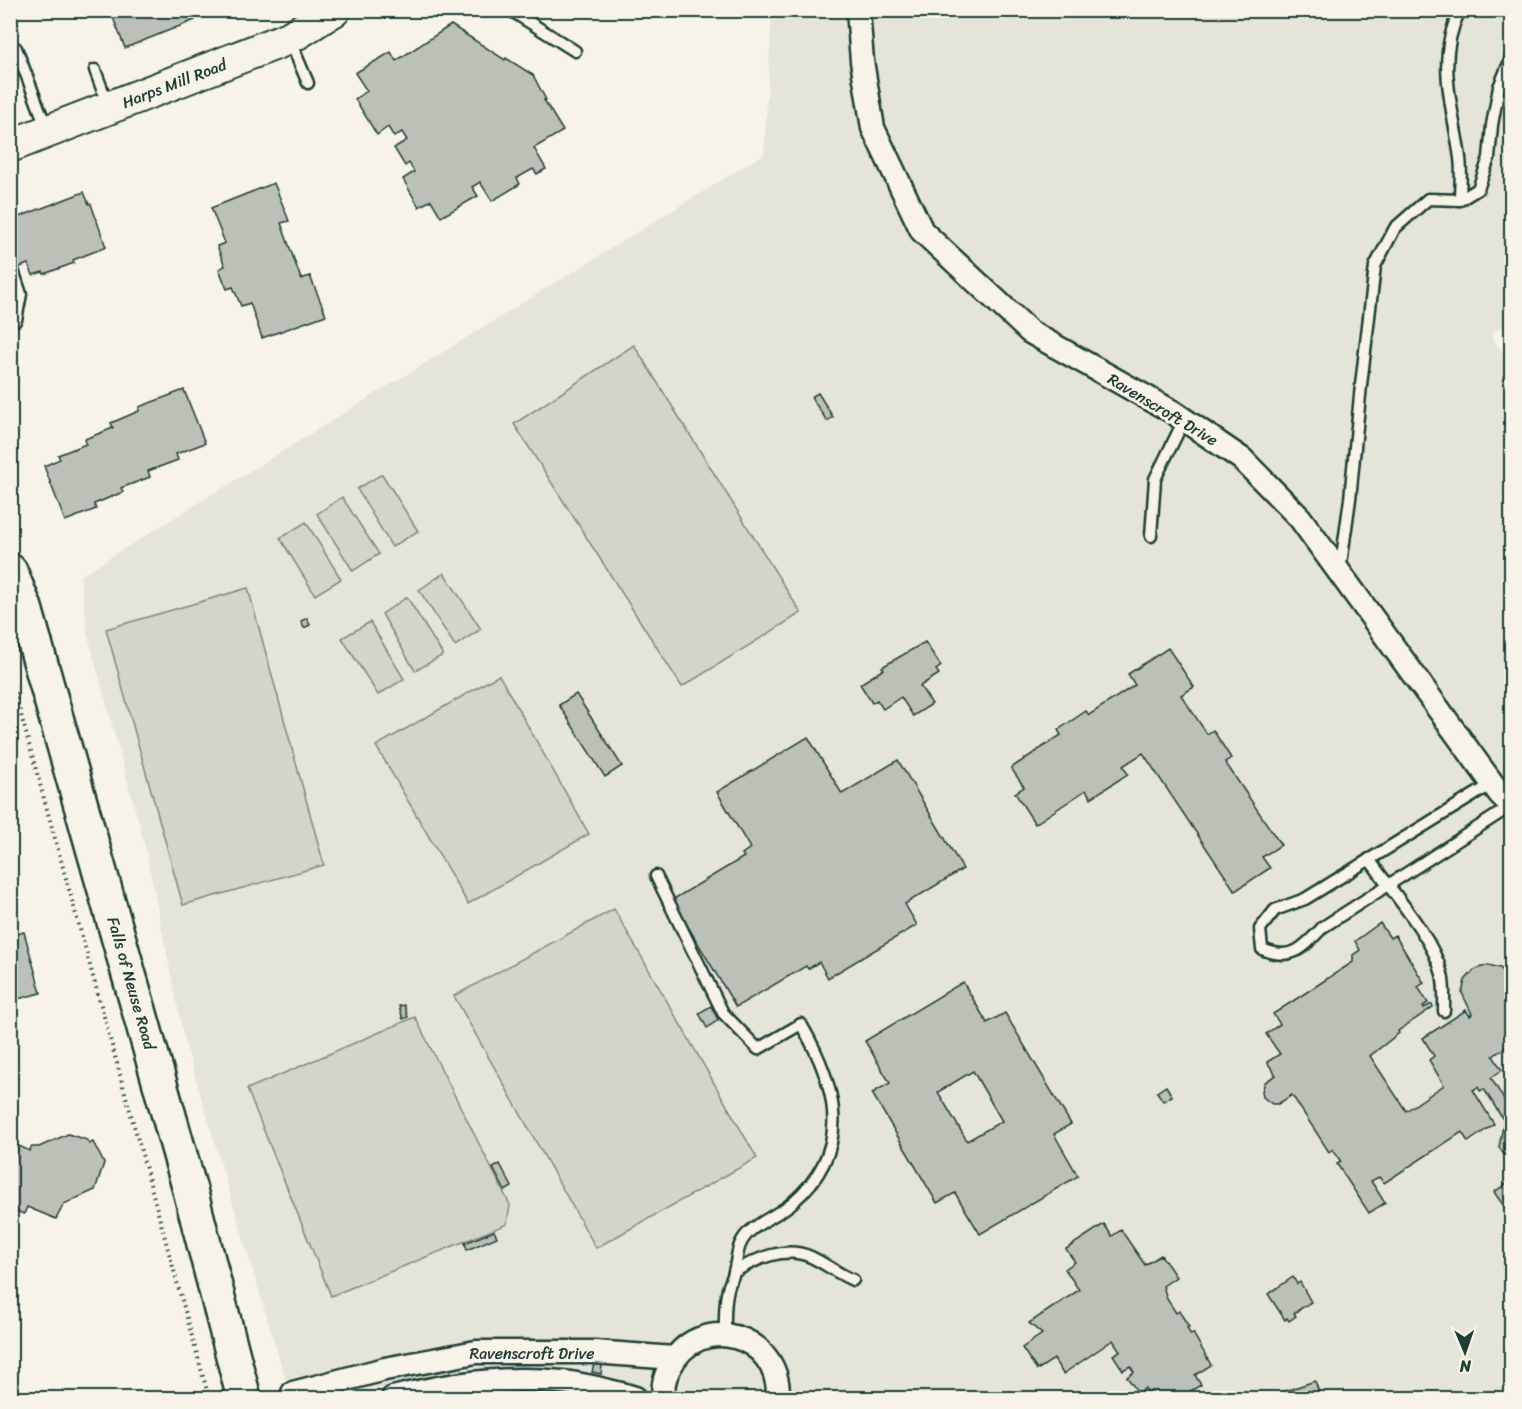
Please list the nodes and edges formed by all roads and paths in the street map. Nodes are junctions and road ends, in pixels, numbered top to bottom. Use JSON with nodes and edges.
{"nodes":[{"id":1,"x":334,"y":10,"type":"edge"},
{"id":2,"x":510,"y":10,"type":"edge"},
{"id":3,"x":858,"y":10,"type":"edge"},
{"id":4,"x":1460,"y":10,"type":"edge"},
{"id":5,"x":289,"y":38,"type":"junction"},
{"id":6,"x":16,"y":48,"type":"dead end"},
{"id":7,"x":575,"y":51,"type":"dead end"},
{"id":8,"x":1512,"y":56,"type":"edge"},
{"id":9,"x":95,"y":70,"type":"dead end"},
{"id":10,"x":308,"y":83,"type":"dead end"},
{"id":11,"x":109,"y":108,"type":"junction"},
{"id":12,"x":48,"y":132,"type":"junction"},
{"id":13,"x":10,"y":146,"type":"edge"},
{"id":14,"x":1460,"y":200,"type":"junction"},
{"id":15,"x":13,"y":270,"type":"dead end"},
{"id":16,"x":16,"y":320,"type":"dead end"},
{"id":17,"x":1184,"y":420,"type":"junction"},
{"id":18,"x":1151,"y":536,"type":"dead end"},
{"id":19,"x":10,"y":571,"type":"edge"},
{"id":20,"x":1340,"y":573,"type":"junction"},
{"id":21,"x":10,"y":675,"type":"edge"},
{"id":22,"x":1492,"y":784,"type":"junction"},
{"id":23,"x":1511,"y":806,"type":"edge"},
{"id":24,"x":1369,"y":860,"type":"junction"},
{"id":25,"x":656,"y":876,"type":"dead end"},
{"id":26,"x":1387,"y":885,"type":"junction"},
{"id":27,"x":1444,"y":1011,"type":"dead end"},
{"id":28,"x":734,"y":1272,"type":"junction"},
{"id":29,"x":853,"y":1280,"type":"dead end"},
{"id":30,"x":725,"y":1335,"type":"junction"},
{"id":31,"x":569,"y":1352,"type":"junction"},
{"id":32,"x":674,"y":1358,"type":"junction"},
{"id":33,"x":567,"y":1382,"type":"junction"},
{"id":34,"x":208,"y":1398,"type":"edge"},
{"id":35,"x":244,"y":1398,"type":"edge"},
{"id":36,"x":291,"y":1398,"type":"edge"},
{"id":37,"x":393,"y":1398,"type":"edge"},
{"id":38,"x":635,"y":1398,"type":"edge"},
{"id":39,"x":664,"y":1398,"type":"edge"},
{"id":40,"x":778,"y":1398,"type":"edge"}],
"edges":[{"from":1,"to":5,"type":"street","name":"Harps Mill Road"},
{"from":2,"to":7,"type":"lane"},
{"from":3,"to":17,"type":"street","name":"Ravenscroft Drive"},
{"from":4,"to":14,"type":"lane"},
{"from":5,"to":10,"type":"lane"},
{"from":5,"to":11,"type":"street","name":"Harps Mill Road"},
{"from":6,"to":12,"type":"lane"},
{"from":8,"to":14,"type":"lane"},
{"from":9,"to":11,"type":"lane"},
{"from":11,"to":12,"type":"street","name":"Harps Mill Road"},
{"from":12,"to":13,"type":"street","name":"Harps Mill Road"},
{"from":14,"to":20,"type":"lane"},
{"from":15,"to":16,"type":"lane"},
{"from":17,"to":18,"type":"lane"},
{"from":17,"to":20,"type":"street","name":"Ravenscroft Drive"},
{"from":19,"to":35,"type":"main road","name":"Falls of Neuse Road"},
{"from":20,"to":22,"type":"street","name":"Ravenscroft Drive"},
{"from":21,"to":34,"type":"path"},
{"from":22,"to":23,"type":"street","name":"Ravenscroft Drive"},
{"from":22,"to":24,"type":"lane"},
{"from":23,"to":26,"type":"lane"},
{"from":24,"to":26,"type":"lane"},
{"from":24,"to":26,"type":"lane"},
{"from":25,"to":28,"type":"lane"},
{"from":26,"to":27,"type":"lane"},
{"from":28,"to":29,"type":"lane"},
{"from":28,"to":30,"type":"lane"},
{"from":30,"to":32,"type":"street"},
{"from":30,"to":40,"type":"street"},
{"from":31,"to":32,"type":"street","name":"Ravenscroft Drive"},
{"from":31,"to":33,"type":"street"},
{"from":31,"to":36,"type":"street","name":"Ravenscroft Drive"},
{"from":32,"to":39,"type":"street"},
{"from":33,"to":37,"type":"street","name":"Ravenscroft Drive"},
{"from":33,"to":38,"type":"street","name":"Ravenscroft Drive"}]}
